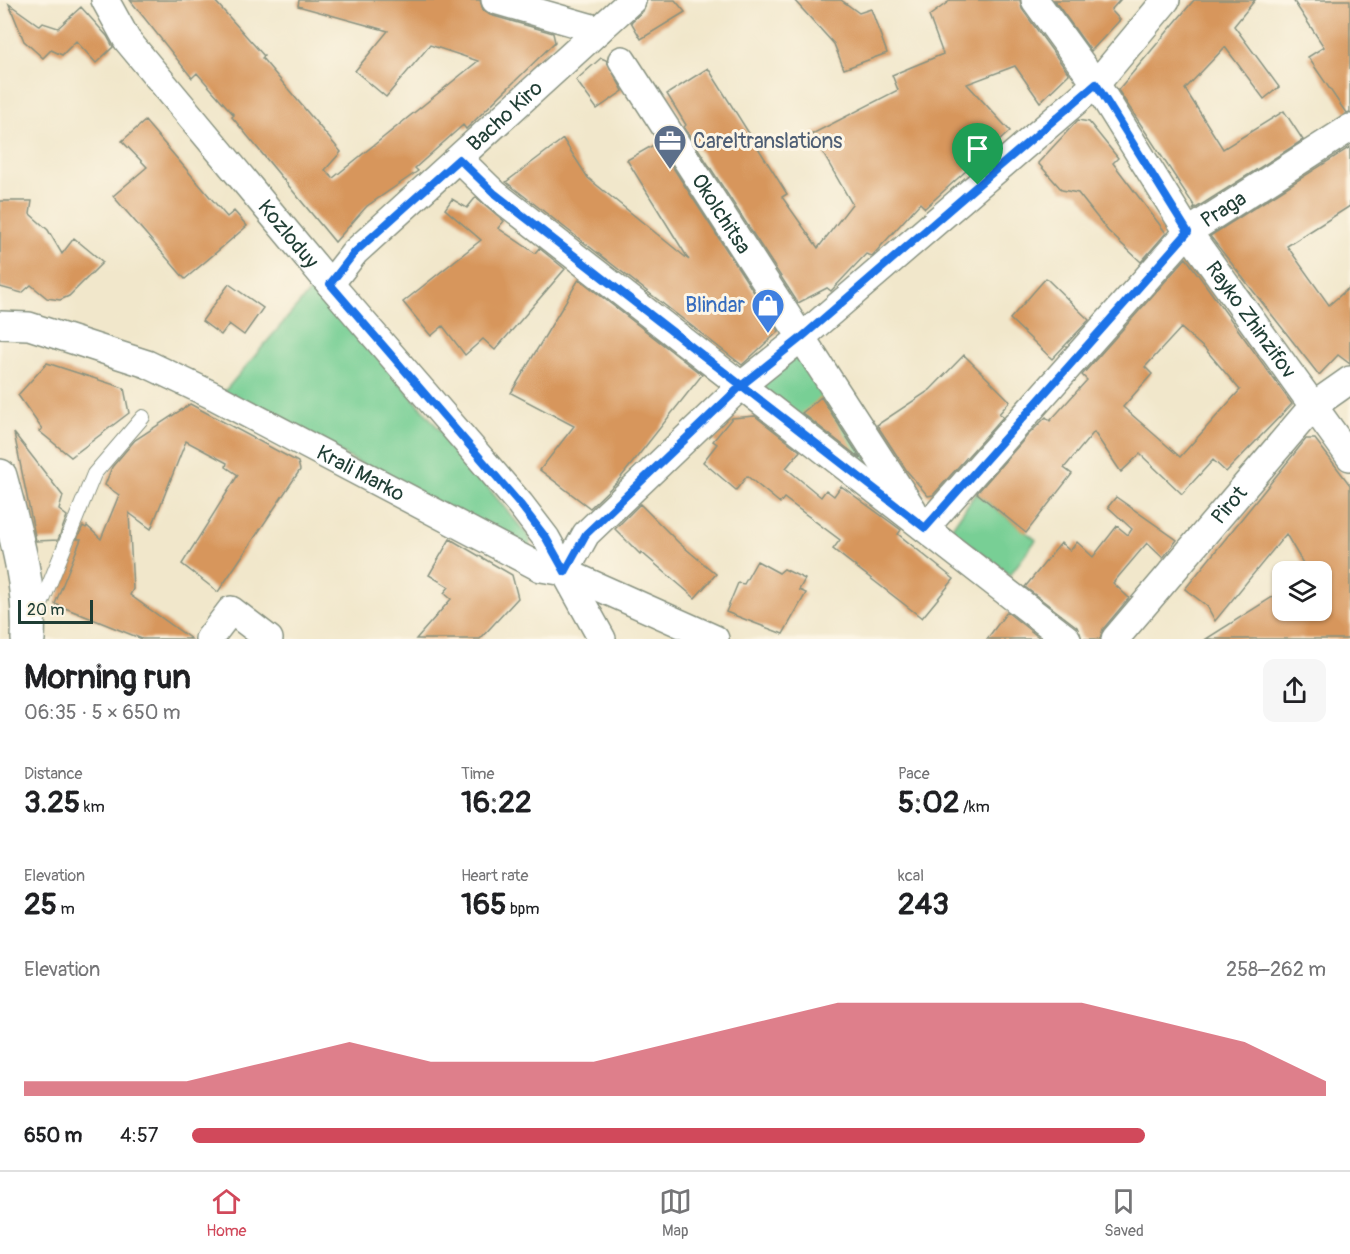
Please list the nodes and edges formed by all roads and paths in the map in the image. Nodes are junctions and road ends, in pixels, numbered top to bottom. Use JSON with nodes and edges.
{"nodes":[{"id":1,"x":105,"y":0,"type":"edge"},
{"id":2,"x":495,"y":0,"type":"edge"},
{"id":3,"x":632,"y":0,"type":"edge"},
{"id":4,"x":1035,"y":0,"type":"edge"},
{"id":5,"x":1166,"y":0,"type":"edge"},
{"id":6,"x":599,"y":30,"type":"junction"},
{"id":7,"x":621,"y":60,"type":"dead end"},
{"id":8,"x":1096,"y":84,"type":"junction"},
{"id":9,"x":1350,"y":128,"type":"edge"},
{"id":10,"x":459,"y":159,"type":"junction"},
{"id":11,"x":1188,"y":232,"type":"junction"},
{"id":12,"x":330,"y":284,"type":"junction"},
{"id":13,"x":0,"y":325,"type":"edge"},
{"id":14,"x":802,"y":337,"type":"junction"},
{"id":15,"x":1350,"y":380,"type":"edge"},
{"id":16,"x":742,"y":385,"type":"junction"},
{"id":17,"x":1313,"y":406,"type":"junction"},
{"id":18,"x":143,"y":417,"type":"dead end"},
{"id":19,"x":1350,"y":457,"type":"edge"},
{"id":20,"x":0,"y":476,"type":"edge"},
{"id":21,"x":925,"y":528,"type":"junction"},
{"id":22,"x":565,"y":572,"type":"junction"},
{"id":23,"x":29,"y":638,"type":"edge"},
{"id":24,"x":210,"y":639,"type":"edge"},
{"id":25,"x":269,"y":639,"type":"edge"},
{"id":26,"x":602,"y":639,"type":"edge"},
{"id":27,"x":715,"y":639,"type":"edge"},
{"id":28,"x":1067,"y":639,"type":"edge"},
{"id":29,"x":1115,"y":639,"type":"edge"}],
"edges":[{"from":1,"to":12,"type":"street","name":"Kozloduy"},
{"from":2,"to":6,"type":"street"},
{"from":3,"to":6,"type":"street","name":"Bacho Kiro"},
{"from":4,"to":8,"type":"street","name":"Rayko Zhinzifov"},
{"from":5,"to":8,"type":"street"},
{"from":6,"to":10,"type":"street","name":"Bacho Kiro"},
{"from":7,"to":14,"type":"street","name":"Okolchitsa"},
{"from":8,"to":11,"type":"street","name":"Rayko Zhinzifov"},
{"from":8,"to":14,"type":"street"},
{"from":9,"to":11,"type":"street","name":"Praga"},
{"from":10,"to":12,"type":"street","name":"Bacho Kiro"},
{"from":10,"to":16,"type":"street"},
{"from":11,"to":17,"type":"street","name":"Rayko Zhinzifov"},
{"from":11,"to":21,"type":"street","name":"Praga"},
{"from":12,"to":22,"type":"street","name":"Kozloduy"},
{"from":13,"to":22,"type":"street","name":"Krali Marko"},
{"from":14,"to":16,"type":"street"},
{"from":14,"to":21,"type":"street","name":"Okolchitsa"},
{"from":15,"to":17,"type":"street","name":"Pirot"},
{"from":16,"to":21,"type":"street"},
{"from":16,"to":22,"type":"street"},
{"from":17,"to":19,"type":"street","name":"Rayko Zhinzifov"},
{"from":17,"to":29,"type":"street","name":"Pirot"},
{"from":18,"to":23,"type":"lane"},
{"from":20,"to":23,"type":"street"},
{"from":21,"to":28,"type":"street"},
{"from":22,"to":26,"type":"street","name":"Kozloduy"},
{"from":22,"to":27,"type":"street","name":"Krali Marko"},
{"from":24,"to":25,"type":"street"}]}
